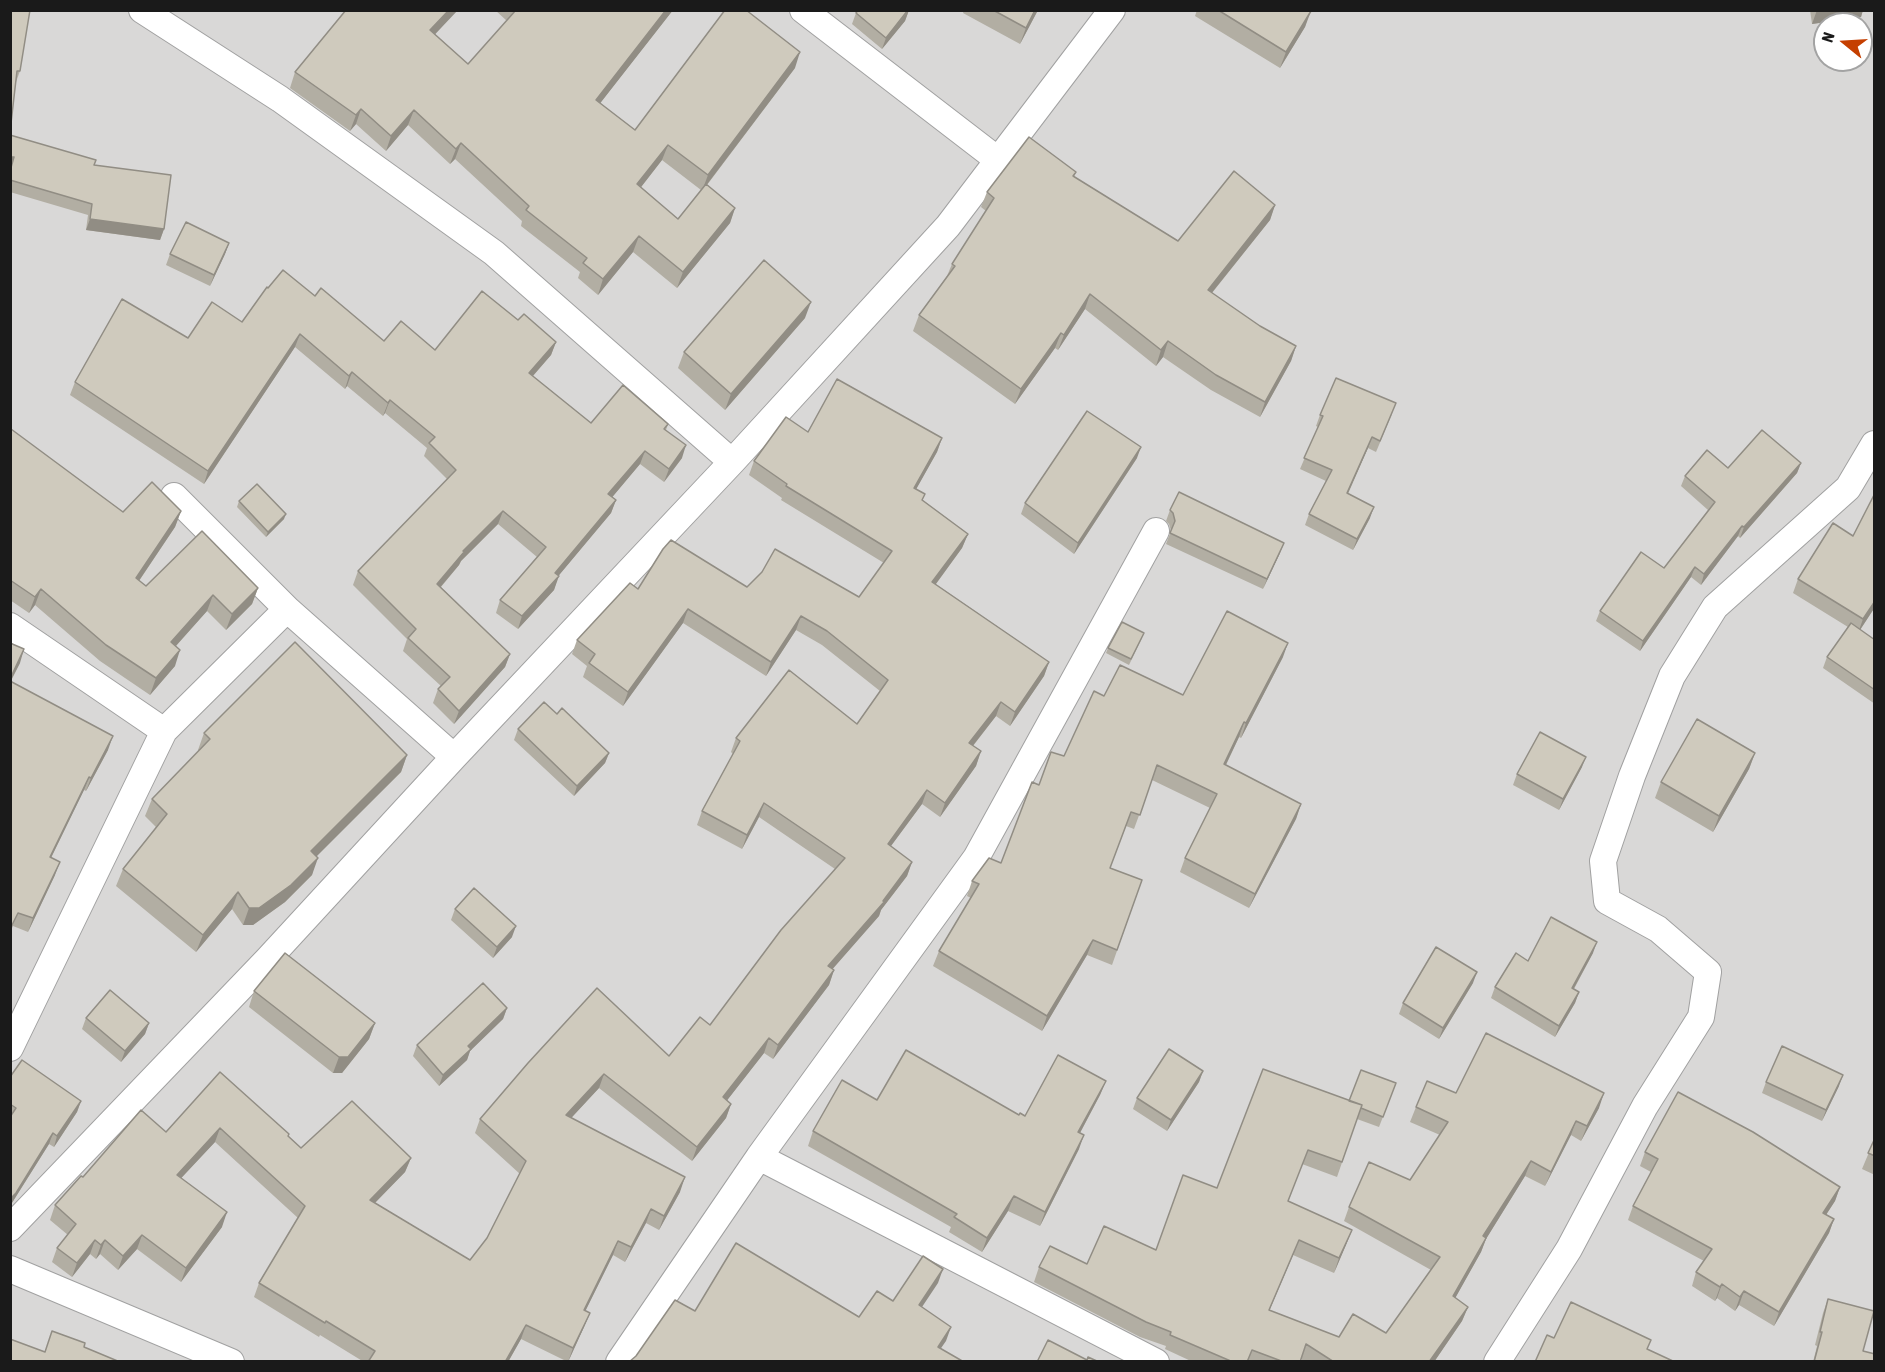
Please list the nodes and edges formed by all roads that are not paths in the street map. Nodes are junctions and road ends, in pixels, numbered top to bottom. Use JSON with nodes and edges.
{"nodes":[{"id":1,"x":142,"y":10,"type":"edge"},
{"id":2,"x":803,"y":10,"type":"edge"},
{"id":3,"x":1112,"y":10,"type":"edge"},
{"id":4,"x":998,"y":160,"type":"junction"},
{"id":5,"x":1875,"y":444,"type":"edge"},
{"id":6,"x":732,"y":462,"type":"junction"},
{"id":7,"x":174,"y":496,"type":"dead end"},
{"id":8,"x":1156,"y":531,"type":"dead end"},
{"id":9,"x":287,"y":609,"type":"junction"},
{"id":10,"x":10,"y":626,"type":"edge"},
{"id":11,"x":164,"y":731,"type":"junction"},
{"id":12,"x":454,"y":758,"type":"junction"},
{"id":13,"x":10,"y":1048,"type":"edge"},
{"id":14,"x":759,"y":1156,"type":"junction"},
{"id":15,"x":10,"y":1228,"type":"edge"},
{"id":16,"x":10,"y":1269,"type":"edge"},
{"id":17,"x":231,"y":1362,"type":"edge"},
{"id":18,"x":619,"y":1362,"type":"edge"},
{"id":19,"x":1156,"y":1362,"type":"edge"},
{"id":20,"x":1497,"y":1362,"type":"edge"}],
"edges":[{"from":1,"to":6,"type":"street"},
{"from":2,"to":4,"type":"street"},
{"from":3,"to":4,"type":"street"},
{"from":4,"to":6,"type":"street"},
{"from":5,"to":20,"type":"street"},
{"from":6,"to":12,"type":"street"},
{"from":7,"to":9,"type":"street"},
{"from":8,"to":14,"type":"street"},
{"from":9,"to":11,"type":"street"},
{"from":9,"to":12,"type":"street"},
{"from":10,"to":11,"type":"street"},
{"from":11,"to":13,"type":"street"},
{"from":12,"to":15,"type":"street"},
{"from":14,"to":18,"type":"street"},
{"from":14,"to":19,"type":"street"},
{"from":16,"to":17,"type":"street"}]}
